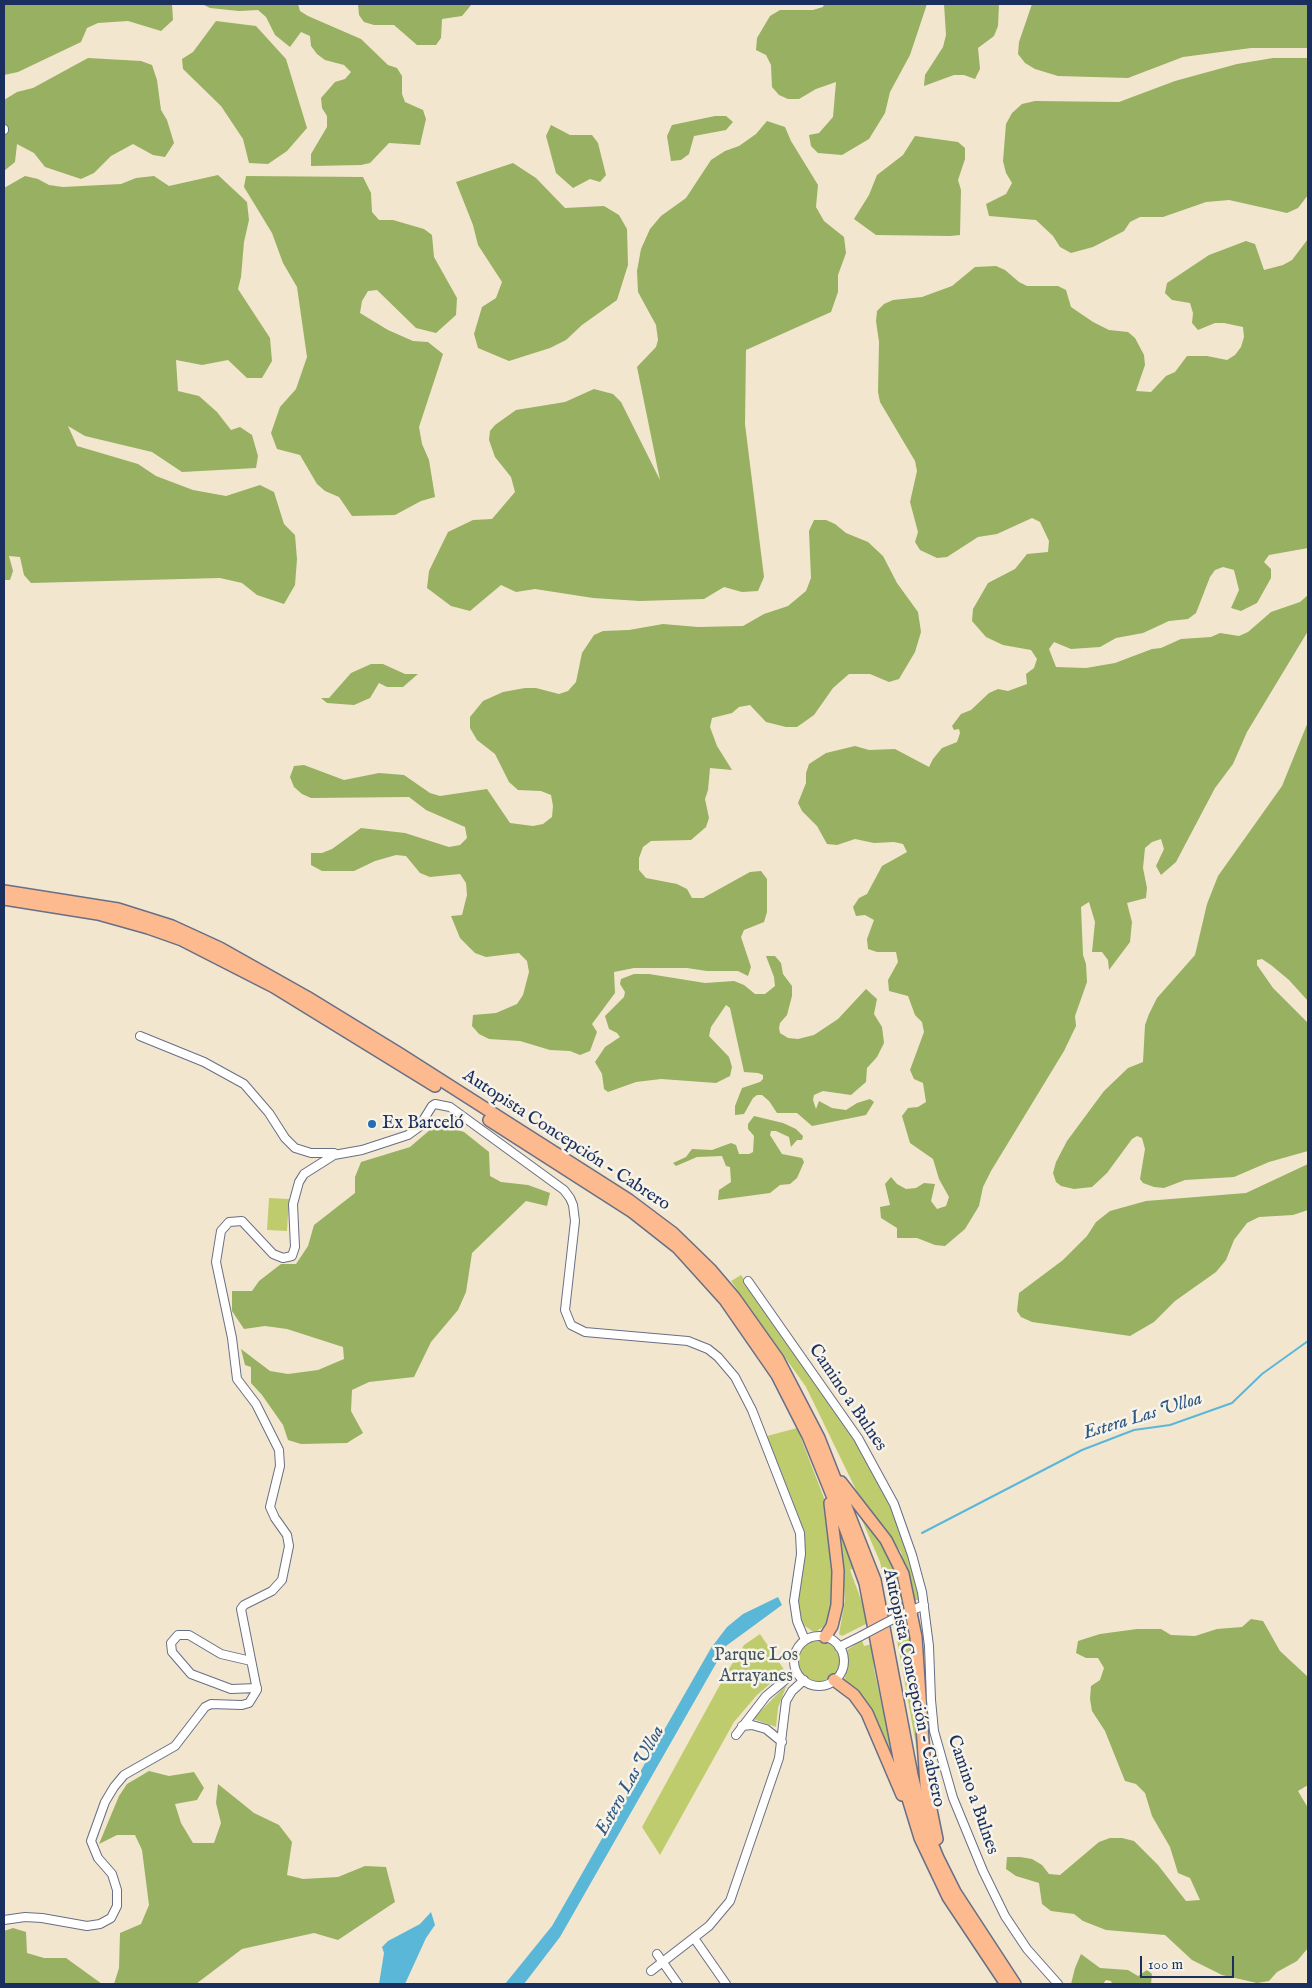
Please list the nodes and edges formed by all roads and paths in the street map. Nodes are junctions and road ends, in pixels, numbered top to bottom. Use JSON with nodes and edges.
{"nodes":[{"id":1,"x":4,"y":891,"type":"edge"},
{"id":2,"x":4,"y":899,"type":"edge"},
{"id":3,"x":140,"y":1036,"type":"dead end"},
{"id":4,"x":301,"y":1150,"type":"junction"},
{"id":5,"x":339,"y":1153,"type":"junction"},
{"id":6,"x":314,"y":1166,"type":"junction"},
{"id":7,"x":748,"y":1281,"type":"dead end"},
{"id":8,"x":831,"y":1468,"type":"junction"},
{"id":9,"x":826,"y":1481,"type":"junction"},
{"id":10,"x":924,"y":1605,"type":"junction"},
{"id":11,"x":911,"y":1609,"type":"junction"},
{"id":12,"x":825,"y":1637,"type":"junction"},
{"id":13,"x":805,"y":1640,"type":"junction"},
{"id":14,"x":839,"y":1647,"type":"junction"},
{"id":15,"x":251,"y":1661,"type":"junction"},
{"id":16,"x":796,"y":1671,"type":"junction"},
{"id":17,"x":804,"y":1680,"type":"junction"},
{"id":18,"x":834,"y":1680,"type":"junction"},
{"id":19,"x":257,"y":1688,"type":"junction"},
{"id":20,"x":742,"y":1726,"type":"junction"},
{"id":21,"x":736,"y":1735,"type":"dead end"},
{"id":22,"x":782,"y":1742,"type":"junction"},
{"id":23,"x":916,"y":1826,"type":"junction"},
{"id":24,"x":955,"y":1892,"type":"junction"},
{"id":25,"x":4,"y":1920,"type":"edge"},
{"id":26,"x":694,"y":1938,"type":"junction"},
{"id":27,"x":660,"y":1958,"type":"junction"},
{"id":28,"x":651,"y":1971,"type":"dead end"},
{"id":29,"x":678,"y":1984,"type":"edge"},
{"id":30,"x":726,"y":1984,"type":"edge"},
{"id":31,"x":1006,"y":1984,"type":"edge"},
{"id":32,"x":1015,"y":1984,"type":"edge"},
{"id":33,"x":1058,"y":1984,"type":"edge"}],
"edges":[{"from":1,"to":8,"type":"highway","name":"Autopista Concepción - Cabrero"},
{"from":2,"to":9,"type":"highway","name":"Autopista Concepción - Cabrero"},
{"from":3,"to":4,"type":"street"},
{"from":4,"to":5,"type":"street"},
{"from":4,"to":6,"type":"street"},
{"from":5,"to":6,"type":"street"},
{"from":5,"to":13,"type":"street"},
{"from":6,"to":15,"type":"street"},
{"from":7,"to":10,"type":"street","name":"Camino a Bulnes"},
{"from":8,"to":11,"type":"highway"},
{"from":8,"to":24,"type":"highway","name":"Autopista Concepción - Cabrero"},
{"from":9,"to":12,"type":"highway"},
{"from":9,"to":23,"type":"highway","name":"Autopista Concepción - Cabrero"},
{"from":10,"to":11,"type":"street"},
{"from":10,"to":33,"type":"street","name":"Camino a Bulnes"},
{"from":11,"to":14,"type":"street","bridge":true},
{"from":11,"to":24,"type":"highway"},
{"from":12,"to":13,"type":"street"},
{"from":12,"to":14,"type":"street"},
{"from":13,"to":16,"type":"street"},
{"from":14,"to":18,"type":"street"},
{"from":15,"to":19,"type":"street"},
{"from":15,"to":19,"type":"street"},
{"from":16,"to":17,"type":"street"},
{"from":16,"to":20,"type":"street"},
{"from":17,"to":18,"type":"street"},
{"from":17,"to":22,"type":"street"},
{"from":18,"to":23,"type":"highway"},
{"from":19,"to":25,"type":"street"},
{"from":20,"to":21,"type":"street"},
{"from":20,"to":22,"type":"street"},
{"from":22,"to":26,"type":"street"},
{"from":23,"to":31,"type":"highway","name":"Autopista Concepción - Cabrero"},
{"from":24,"to":32,"type":"highway","name":"Autopista Concepción - Cabrero"},
{"from":26,"to":27,"type":"street"},
{"from":26,"to":30,"type":"street"},
{"from":27,"to":28,"type":"street"},
{"from":27,"to":29,"type":"street"}]}
